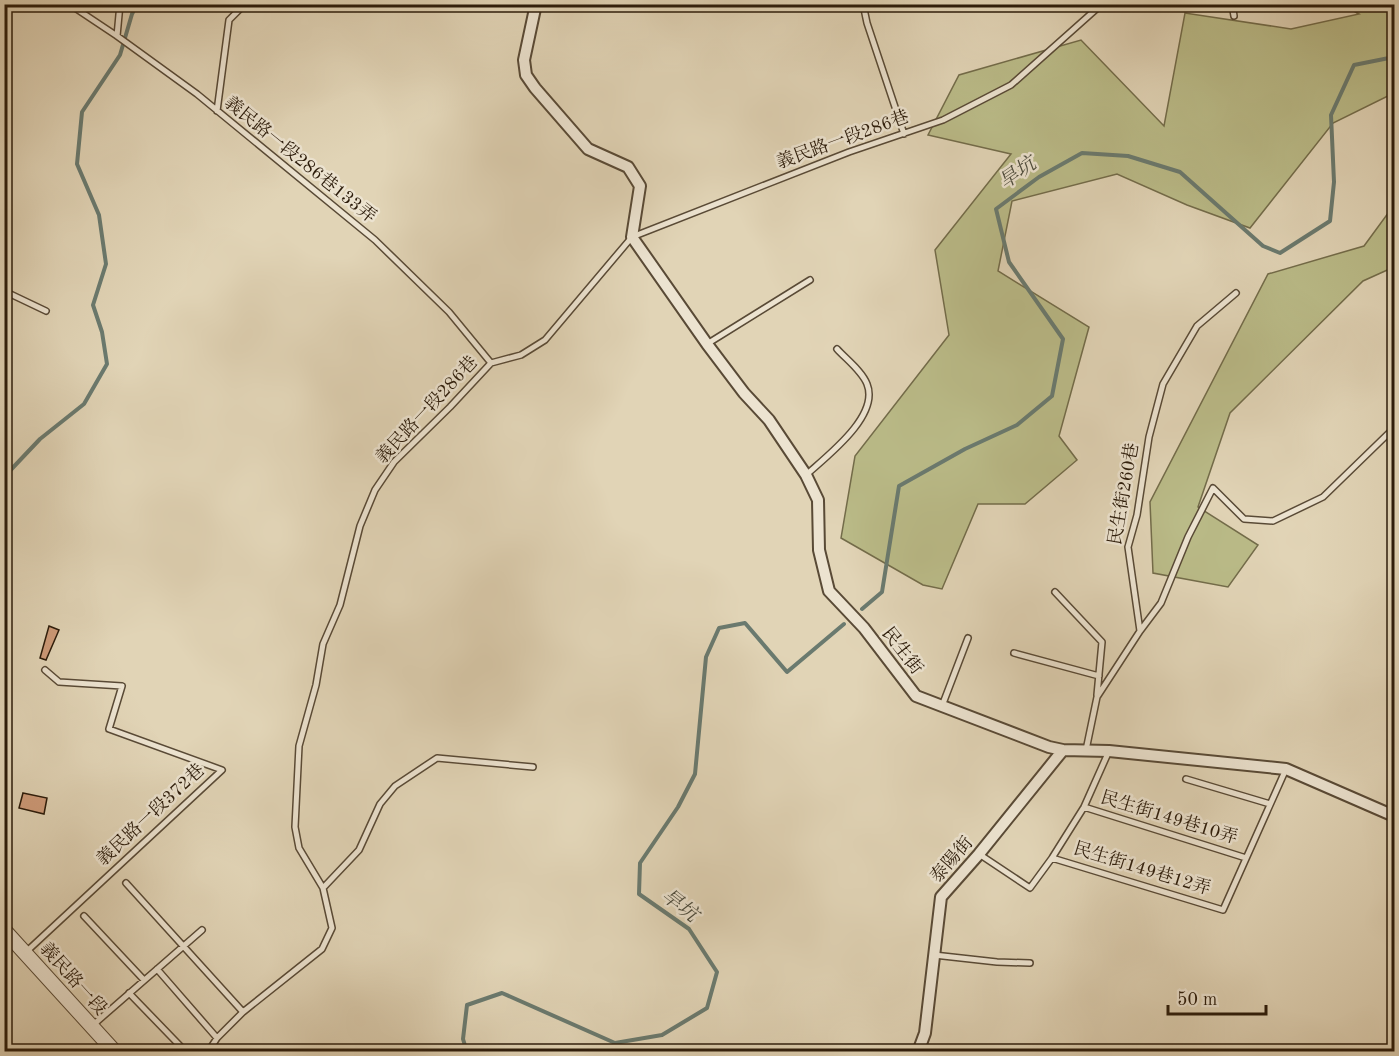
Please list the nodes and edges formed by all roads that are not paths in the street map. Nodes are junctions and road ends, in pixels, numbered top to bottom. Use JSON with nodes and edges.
{"nodes":[{"id":1,"x":69,"y":4,"type":"edge"},
{"id":2,"x":120,"y":4,"type":"edge"},
{"id":3,"x":245,"y":4,"type":"edge"},
{"id":4,"x":536,"y":4,"type":"edge"},
{"id":5,"x":863,"y":4,"type":"edge"},
{"id":6,"x":1102,"y":4,"type":"edge"},
{"id":7,"x":1232,"y":4,"type":"edge"},
{"id":8,"x":1234,"y":16,"type":"dead end"},
{"id":9,"x":118,"y":37,"type":"junction"},
{"id":10,"x":217,"y":111,"type":"junction"},
{"id":11,"x":904,"y":134,"type":"junction"},
{"id":12,"x":632,"y":237,"type":"junction"},
{"id":13,"x":810,"y":280,"type":"dead end"},
{"id":14,"x":4,"y":291,"type":"edge"},
{"id":15,"x":1236,"y":293,"type":"dead end"},
{"id":16,"x":46,"y":311,"type":"dead end"},
{"id":17,"x":707,"y":344,"type":"junction"},
{"id":18,"x":837,"y":348,"type":"dead end"},
{"id":19,"x":491,"y":363,"type":"junction"},
{"id":20,"x":1395,"y":428,"type":"edge"},
{"id":21,"x":806,"y":475,"type":"junction"},
{"id":22,"x":1055,"y":592,"type":"dead end"},
{"id":23,"x":1140,"y":631,"type":"junction"},
{"id":24,"x":968,"y":638,"type":"dead end"},
{"id":25,"x":1014,"y":653,"type":"dead end"},
{"id":26,"x":45,"y":670,"type":"dead end"},
{"id":27,"x":1099,"y":676,"type":"junction"},
{"id":28,"x":1097,"y":697,"type":"junction"},
{"id":29,"x":942,"y":706,"type":"junction"},
{"id":30,"x":1063,"y":750,"type":"junction"},
{"id":31,"x":1086,"y":750,"type":"junction"},
{"id":32,"x":1109,"y":751,"type":"junction"},
{"id":33,"x":532,"y":767,"type":"dead end"},
{"id":34,"x":1286,"y":769,"type":"junction"},
{"id":35,"x":1185,"y":779,"type":"dead end"},
{"id":36,"x":1270,"y":804,"type":"junction"},
{"id":37,"x":1084,"y":807,"type":"junction"},
{"id":38,"x":1395,"y":816,"type":"edge"},
{"id":39,"x":979,"y":854,"type":"junction"},
{"id":40,"x":1052,"y":858,"type":"junction"},
{"id":41,"x":1246,"y":858,"type":"junction"},
{"id":42,"x":126,"y":883,"type":"dead end"},
{"id":43,"x":323,"y":888,"type":"junction"},
{"id":44,"x":84,"y":916,"type":"dead end"},
{"id":45,"x":4,"y":930,"type":"edge"},
{"id":46,"x":202,"y":930,"type":"dead end"},
{"id":47,"x":183,"y":947,"type":"junction"},
{"id":48,"x":25,"y":953,"type":"junction"},
{"id":49,"x":933,"y":955,"type":"junction"},
{"id":50,"x":1030,"y":963,"type":"dead end"},
{"id":51,"x":157,"y":969,"type":"junction"},
{"id":52,"x":144,"y":980,"type":"junction"},
{"id":53,"x":129,"y":993,"type":"junction"},
{"id":54,"x":243,"y":1012,"type":"junction"},
{"id":55,"x":92,"y":1026,"type":"junction"},
{"id":56,"x":217,"y":1038,"type":"junction"},
{"id":57,"x":115,"y":1052,"type":"edge"},
{"id":58,"x":186,"y":1052,"type":"edge"},
{"id":59,"x":208,"y":1052,"type":"edge"},
{"id":60,"x":918,"y":1052,"type":"edge"}],
"edges":[{"from":1,"to":9,"type":"lane","name":"義民路一段286巷133弄"},
{"from":2,"to":9,"type":"lane"},
{"from":3,"to":10,"type":"lane"},
{"from":4,"to":12,"type":"street"},
{"from":5,"to":11,"type":"lane"},
{"from":6,"to":11,"type":"lane","name":"義民路一段286巷"},
{"from":7,"to":8,"type":"lane"},
{"from":9,"to":10,"type":"lane","name":"義民路一段286巷133弄"},
{"from":10,"to":19,"type":"lane","name":"義民路一段286巷133弄"},
{"from":11,"to":12,"type":"lane","name":"義民路一段286巷"},
{"from":12,"to":17,"type":"street","name":"民生街"},
{"from":12,"to":19,"type":"lane","name":"義民路一段286巷"},
{"from":13,"to":17,"type":"lane"},
{"from":14,"to":16,"type":"lane"},
{"from":15,"to":23,"type":"lane","name":"民生街260巷"},
{"from":17,"to":21,"type":"street","name":"民生街"},
{"from":18,"to":21,"type":"lane"},
{"from":19,"to":43,"type":"lane","name":"義民路一段286巷"},
{"from":20,"to":23,"type":"lane"},
{"from":21,"to":29,"type":"street","name":"民生街"},
{"from":22,"to":27,"type":"lane"},
{"from":23,"to":28,"type":"lane"},
{"from":24,"to":29,"type":"lane"},
{"from":25,"to":27,"type":"lane"},
{"from":26,"to":48,"type":"lane","name":"義民路一段372巷"},
{"from":27,"to":28,"type":"lane"},
{"from":28,"to":31,"type":"lane"},
{"from":29,"to":30,"type":"street","name":"民生街"},
{"from":30,"to":31,"type":"street","name":"民生街"},
{"from":30,"to":39,"type":"street","name":"泰陽街"},
{"from":31,"to":32,"type":"street","name":"民生街"},
{"from":32,"to":34,"type":"street","name":"民生街"},
{"from":32,"to":37,"type":"lane"},
{"from":33,"to":43,"type":"lane"},
{"from":34,"to":36,"type":"lane"},
{"from":34,"to":38,"type":"street","name":"民生街"},
{"from":35,"to":36,"type":"lane"},
{"from":36,"to":41,"type":"lane"},
{"from":37,"to":40,"type":"lane"},
{"from":37,"to":41,"type":"lane","name":"民生街149巷10弄"},
{"from":39,"to":40,"type":"lane"},
{"from":39,"to":49,"type":"street","name":"泰陽街"},
{"from":40,"to":41,"type":"lane","name":"民生街149巷12弄"},
{"from":42,"to":47,"type":"lane"},
{"from":43,"to":54,"type":"lane","name":"義民路一段286巷"},
{"from":44,"to":52,"type":"lane"},
{"from":45,"to":48,"type":"street","name":"義民路一段"},
{"from":46,"to":47,"type":"lane"},
{"from":47,"to":51,"type":"lane"},
{"from":47,"to":54,"type":"lane"},
{"from":48,"to":55,"type":"street","name":"義民路一段"},
{"from":49,"to":50,"type":"lane"},
{"from":49,"to":60,"type":"street","name":"泰陽街"},
{"from":51,"to":52,"type":"lane"},
{"from":51,"to":56,"type":"lane"},
{"from":52,"to":53,"type":"lane"},
{"from":53,"to":55,"type":"lane"},
{"from":53,"to":58,"type":"lane"},
{"from":54,"to":56,"type":"lane","name":"義民路一段286巷"},
{"from":55,"to":57,"type":"street","name":"義民路一段"},
{"from":56,"to":59,"type":"lane","name":"義民路一段286巷"}]}
